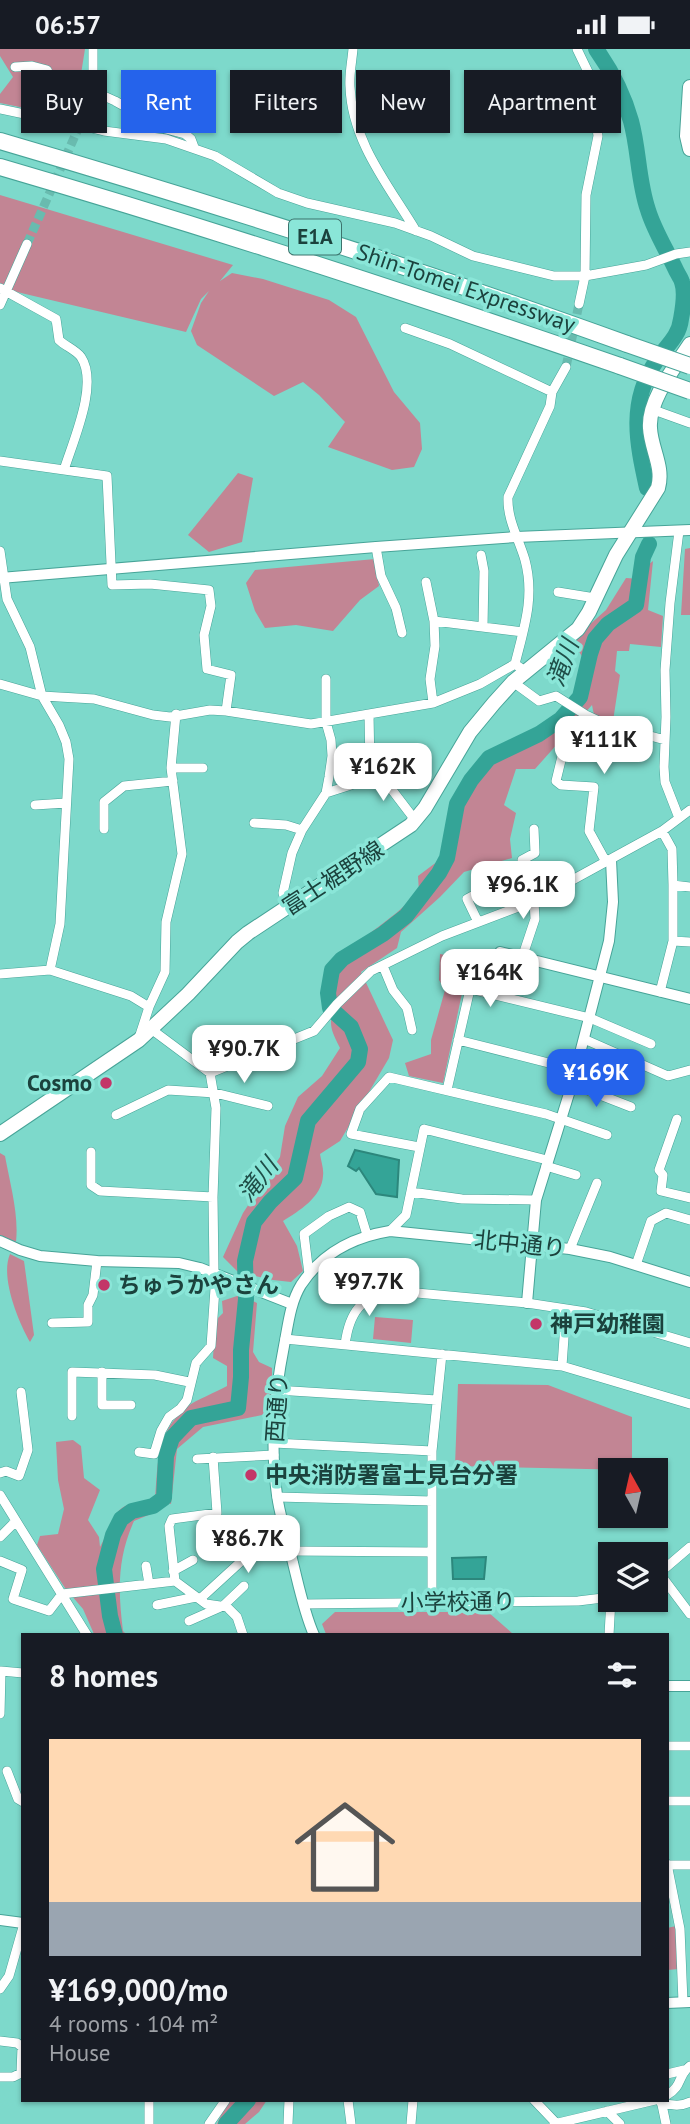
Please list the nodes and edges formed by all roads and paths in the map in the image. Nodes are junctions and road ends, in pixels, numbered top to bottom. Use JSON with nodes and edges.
{"nodes":[{"id":1,"x":93,"y":49,"type":"edge"},
{"id":2,"x":353,"y":49,"type":"edge"},
{"id":3,"x":577,"y":49,"type":"edge"},
{"id":4,"x":15,"y":67,"type":"dead end"},
{"id":5,"x":47,"y":70,"type":"edge"},
{"id":6,"x":93,"y":70,"type":"edge"},
{"id":7,"x":690,"y":87,"type":"edge"},
{"id":8,"x":107,"y":97,"type":"edge"},
{"id":9,"x":0,"y":109,"type":"edge"},
{"id":10,"x":0,"y":141,"type":"edge"},
{"id":11,"x":194,"y":148,"type":"junction"},
{"id":12,"x":690,"y":149,"type":"edge"},
{"id":13,"x":0,"y":167,"type":"edge"},
{"id":14,"x":416,"y":231,"type":"junction"},
{"id":15,"x":27,"y":244,"type":"tunnel mouth"},
{"id":16,"x":690,"y":251,"type":"edge"},
{"id":17,"x":585,"y":277,"type":"junction"},
{"id":18,"x":3,"y":289,"type":"edge"},
{"id":19,"x":579,"y":304,"type":"tunnel mouth"},
{"id":20,"x":0,"y":305,"type":"edge"},
{"id":21,"x":405,"y":328,"type":"dead end"},
{"id":22,"x":690,"y":344,"type":"edge"},
{"id":23,"x":690,"y":366,"type":"edge"},
{"id":24,"x":566,"y":367,"type":"tunnel mouth"},
{"id":25,"x":690,"y":391,"type":"edge"},
{"id":26,"x":552,"y":393,"type":"junction"},
{"id":27,"x":651,"y":409,"type":"junction"},
{"id":28,"x":690,"y":423,"type":"edge"},
{"id":29,"x":0,"y":461,"type":"edge"},
{"id":30,"x":64,"y":470,"type":"junction"},
{"id":31,"x":684,"y":530,"type":"edge"},
{"id":32,"x":629,"y":533,"type":"junction"},
{"id":33,"x":516,"y":537,"type":"junction"},
{"id":34,"x":376,"y":547,"type":"junction"},
{"id":35,"x":0,"y":551,"type":"edge"},
{"id":36,"x":481,"y":555,"type":"dead end"},
{"id":37,"x":111,"y":569,"type":"junction"},
{"id":38,"x":2,"y":577,"type":"edge"},
{"id":39,"x":426,"y":582,"type":"dead end"},
{"id":40,"x":558,"y":592,"type":"dead end"},
{"id":41,"x":596,"y":598,"type":"junction"},
{"id":42,"x":434,"y":621,"type":"junction"},
{"id":43,"x":483,"y":627,"type":"junction"},
{"id":44,"x":523,"y":632,"type":"junction"},
{"id":45,"x":402,"y":633,"type":"dead end"},
{"id":46,"x":521,"y":668,"type":"junction"},
{"id":47,"x":326,"y":679,"type":"dead end"},
{"id":48,"x":513,"y":683,"type":"junction"},
{"id":49,"x":0,"y":684,"type":"edge"},
{"id":50,"x":42,"y":696,"type":"junction"},
{"id":51,"x":433,"y":703,"type":"junction"},
{"id":52,"x":226,"y":711,"type":"junction"},
{"id":53,"x":177,"y":714,"type":"junction"},
{"id":54,"x":369,"y":714,"type":"junction"},
{"id":55,"x":586,"y":715,"type":"junction"},
{"id":56,"x":326,"y":723,"type":"junction"},
{"id":57,"x":665,"y":740,"type":"junction"},
{"id":58,"x":171,"y":768,"type":"junction"},
{"id":59,"x":203,"y":768,"type":"dead end"},
{"id":60,"x":370,"y":768,"type":"junction"},
{"id":61,"x":173,"y":781,"type":"junction"},
{"id":62,"x":326,"y":793,"type":"junction"},
{"id":63,"x":66,"y":803,"type":"junction"},
{"id":64,"x":35,"y":805,"type":"dead end"},
{"id":65,"x":690,"y":810,"type":"edge"},
{"id":66,"x":679,"y":818,"type":"junction"},
{"id":67,"x":415,"y":820,"type":"junction"},
{"id":68,"x":254,"y":823,"type":"dead end"},
{"id":69,"x":104,"y":829,"type":"dead end"},
{"id":70,"x":534,"y":829,"type":"dead end"},
{"id":71,"x":302,"y":830,"type":"junction"},
{"id":72,"x":662,"y":831,"type":"junction"},
{"id":73,"x":609,"y":861,"type":"junction"},
{"id":74,"x":673,"y":885,"type":"junction"},
{"id":75,"x":690,"y":887,"type":"edge"},
{"id":76,"x":478,"y":893,"type":"dead end"},
{"id":77,"x":538,"y":898,"type":"junction"},
{"id":78,"x":287,"y":907,"type":"junction"},
{"id":79,"x":478,"y":922,"type":"junction"},
{"id":80,"x":673,"y":941,"type":"junction"},
{"id":81,"x":690,"y":942,"type":"edge"},
{"id":82,"x":523,"y":958,"type":"junction"},
{"id":83,"x":383,"y":966,"type":"junction"},
{"id":84,"x":50,"y":970,"type":"junction"},
{"id":85,"x":0,"y":974,"type":"edge"},
{"id":86,"x":600,"y":976,"type":"junction"},
{"id":87,"x":660,"y":992,"type":"junction"},
{"id":88,"x":488,"y":993,"type":"junction"},
{"id":89,"x":690,"y":999,"type":"edge"},
{"id":90,"x":149,"y":1007,"type":"junction"},
{"id":91,"x":590,"y":1018,"type":"junction"},
{"id":92,"x":151,"y":1029,"type":"junction"},
{"id":93,"x":412,"y":1030,"type":"dead end"},
{"id":94,"x":584,"y":1039,"type":"junction"},
{"id":95,"x":139,"y":1040,"type":"junction"},
{"id":96,"x":458,"y":1040,"type":"junction"},
{"id":97,"x":651,"y":1044,"type":"dead end"},
{"id":98,"x":576,"y":1070,"type":"junction"},
{"id":99,"x":690,"y":1070,"type":"edge"},
{"id":100,"x":210,"y":1073,"type":"junction"},
{"id":101,"x":572,"y":1084,"type":"junction"},
{"id":102,"x":447,"y":1090,"type":"junction"},
{"id":103,"x":215,"y":1093,"type":"junction"},
{"id":104,"x":268,"y":1105,"type":"dead end"},
{"id":105,"x":631,"y":1107,"type":"dead end"},
{"id":106,"x":116,"y":1115,"type":"dead end"},
{"id":107,"x":562,"y":1119,"type":"junction"},
{"id":108,"x":677,"y":1119,"type":"dead end"},
{"id":109,"x":0,"y":1135,"type":"edge"},
{"id":110,"x":607,"y":1135,"type":"dead end"},
{"id":111,"x":419,"y":1147,"type":"junction"},
{"id":112,"x":91,"y":1152,"type":"dead end"},
{"id":113,"x":547,"y":1163,"type":"junction"},
{"id":114,"x":576,"y":1175,"type":"dead end"},
{"id":115,"x":597,"y":1183,"type":"dead end"},
{"id":116,"x":411,"y":1192,"type":"junction"},
{"id":117,"x":213,"y":1197,"type":"junction"},
{"id":118,"x":690,"y":1198,"type":"edge"},
{"id":119,"x":536,"y":1200,"type":"junction"},
{"id":120,"x":690,"y":1220,"type":"edge"},
{"id":121,"x":390,"y":1231,"type":"junction"},
{"id":122,"x":367,"y":1235,"type":"junction"},
{"id":123,"x":0,"y":1241,"type":"edge"},
{"id":124,"x":533,"y":1245,"type":"junction"},
{"id":125,"x":570,"y":1249,"type":"junction"},
{"id":126,"x":97,"y":1261,"type":"junction"},
{"id":127,"x":636,"y":1265,"type":"junction"},
{"id":128,"x":217,"y":1274,"type":"junction"},
{"id":129,"x":309,"y":1274,"type":"junction"},
{"id":130,"x":690,"y":1282,"type":"edge"},
{"id":131,"x":527,"y":1303,"type":"junction"},
{"id":132,"x":292,"y":1304,"type":"junction"},
{"id":133,"x":566,"y":1309,"type":"junction"},
{"id":134,"x":52,"y":1323,"type":"dead end"},
{"id":135,"x":285,"y":1339,"type":"junction"},
{"id":136,"x":690,"y":1343,"type":"edge"},
{"id":137,"x":345,"y":1345,"type":"junction"},
{"id":138,"x":442,"y":1354,"type":"junction"},
{"id":139,"x":562,"y":1366,"type":"junction"},
{"id":140,"x":102,"y":1372,"type":"junction"},
{"id":141,"x":190,"y":1382,"type":"junction"},
{"id":142,"x":276,"y":1390,"type":"junction"},
{"id":143,"x":20,"y":1392,"type":"dead end"},
{"id":144,"x":437,"y":1400,"type":"junction"},
{"id":145,"x":690,"y":1404,"type":"edge"},
{"id":146,"x":131,"y":1405,"type":"dead end"},
{"id":147,"x":72,"y":1416,"type":"dead end"},
{"id":148,"x":274,"y":1449,"type":"junction"},
{"id":149,"x":432,"y":1451,"type":"junction"},
{"id":150,"x":139,"y":1452,"type":"dead end"},
{"id":151,"x":213,"y":1457,"type":"junction"},
{"id":152,"x":197,"y":1459,"type":"dead end"},
{"id":153,"x":0,"y":1473,"type":"edge"},
{"id":154,"x":0,"y":1495,"type":"edge"},
{"id":155,"x":277,"y":1497,"type":"junction"},
{"id":156,"x":432,"y":1501,"type":"junction"},
{"id":157,"x":16,"y":1521,"type":"junction"},
{"id":158,"x":286,"y":1536,"type":"junction"},
{"id":159,"x":0,"y":1537,"type":"edge"},
{"id":160,"x":690,"y":1547,"type":"edge"},
{"id":161,"x":290,"y":1551,"type":"junction"},
{"id":162,"x":432,"y":1552,"type":"junction"},
{"id":163,"x":193,"y":1560,"type":"dead end"},
{"id":164,"x":0,"y":1561,"type":"edge"},
{"id":165,"x":146,"y":1566,"type":"dead end"},
{"id":166,"x":668,"y":1566,"type":"edge"},
{"id":167,"x":173,"y":1571,"type":"junction"},
{"id":168,"x":175,"y":1581,"type":"junction"},
{"id":169,"x":149,"y":1584,"type":"junction"},
{"id":170,"x":244,"y":1586,"type":"dead end"},
{"id":171,"x":668,"y":1587,"type":"edge"},
{"id":172,"x":62,"y":1594,"type":"junction"},
{"id":173,"x":198,"y":1598,"type":"junction"},
{"id":174,"x":598,"y":1599,"type":"edge"},
{"id":175,"x":432,"y":1602,"type":"junction"},
{"id":176,"x":304,"y":1604,"type":"junction"},
{"id":177,"x":157,"y":1605,"type":"dead end"},
{"id":178,"x":223,"y":1606,"type":"junction"},
{"id":179,"x":610,"y":1612,"type":"edge"},
{"id":180,"x":690,"y":1614,"type":"edge"},
{"id":181,"x":189,"y":1621,"type":"dead end"},
{"id":182,"x":86,"y":1633,"type":"edge"},
{"id":183,"x":242,"y":1633,"type":"edge"},
{"id":184,"x":313,"y":1633,"type":"edge"},
{"id":185,"x":609,"y":1633,"type":"edge"},
{"id":186,"x":21,"y":1673,"type":"edge"},
{"id":187,"x":669,"y":1686,"type":"edge"},
{"id":188,"x":690,"y":1686,"type":"edge"},
{"id":189,"x":0,"y":1714,"type":"edge"},
{"id":190,"x":669,"y":1746,"type":"edge"},
{"id":191,"x":690,"y":1746,"type":"edge"},
{"id":192,"x":8,"y":1771,"type":"dead end"},
{"id":193,"x":21,"y":1800,"type":"edge"},
{"id":194,"x":669,"y":1801,"type":"edge"},
{"id":195,"x":690,"y":1801,"type":"edge"},
{"id":196,"x":669,"y":1865,"type":"edge"},
{"id":197,"x":690,"y":1865,"type":"edge"},
{"id":198,"x":669,"y":1872,"type":"edge"},
{"id":199,"x":0,"y":1920,"type":"edge"},
{"id":200,"x":21,"y":1925,"type":"edge"},
{"id":201,"x":685,"y":1929,"type":"edge"},
{"id":202,"x":21,"y":1932,"type":"edge"},
{"id":203,"x":0,"y":1989,"type":"edge"},
{"id":204,"x":687,"y":2002,"type":"edge"},
{"id":205,"x":669,"y":2003,"type":"edge"},
{"id":206,"x":0,"y":2041,"type":"edge"},
{"id":207,"x":21,"y":2046,"type":"edge"},
{"id":208,"x":687,"y":2068,"type":"edge"},
{"id":209,"x":21,"y":2073,"type":"edge"},
{"id":210,"x":669,"y":2073,"type":"edge"},
{"id":211,"x":0,"y":2077,"type":"edge"},
{"id":212,"x":669,"y":2095,"type":"edge"},
{"id":213,"x":149,"y":2102,"type":"edge"},
{"id":214,"x":224,"y":2102,"type":"edge"},
{"id":215,"x":289,"y":2102,"type":"edge"},
{"id":216,"x":348,"y":2102,"type":"edge"},
{"id":217,"x":414,"y":2102,"type":"edge"},
{"id":218,"x":536,"y":2102,"type":"edge"},
{"id":219,"x":651,"y":2102,"type":"edge"},
{"id":220,"x":661,"y":2102,"type":"edge"},
{"id":221,"x":666,"y":2102,"type":"edge"},
{"id":222,"x":690,"y":2102,"type":"edge"},
{"id":223,"x":607,"y":2111,"type":"junction"},
{"id":224,"x":149,"y":2124,"type":"edge"},
{"id":225,"x":209,"y":2124,"type":"edge"},
{"id":226,"x":288,"y":2124,"type":"edge"},
{"id":227,"x":351,"y":2124,"type":"edge"},
{"id":228,"x":411,"y":2124,"type":"edge"},
{"id":229,"x":555,"y":2124,"type":"edge"},
{"id":230,"x":620,"y":2124,"type":"edge"},
{"id":231,"x":666,"y":2124,"type":"edge"}],
"edges":[{"from":1,"to":6,"type":"street"},
{"from":2,"to":14,"type":"street"},
{"from":3,"to":17,"type":"street"},
{"from":4,"to":5,"type":"street"},
{"from":7,"to":12,"type":"main road"},
{"from":8,"to":11,"type":"street"},
{"from":9,"to":11,"type":"street"},
{"from":10,"to":23,"type":"highway","name":"Shin-Tomei Expressway","number":"E1A","bridge":true},
{"from":11,"to":14,"type":"street"},
{"from":13,"to":25,"type":"highway","name":"Shin-Tomei Expressway","number":"E1A","bridge":true},
{"from":14,"to":17,"type":"street"},
{"from":15,"to":18,"type":"street"},
{"from":16,"to":17,"type":"street"},
{"from":17,"to":19,"type":"street"},
{"from":18,"to":20,"type":"street"},
{"from":18,"to":30,"type":"street"},
{"from":21,"to":26,"type":"street"},
{"from":22,"to":27,"type":"main road"},
{"from":24,"to":26,"type":"street"},
{"from":26,"to":33,"type":"street"},
{"from":27,"to":28,"type":"street"},
{"from":27,"to":32,"type":"main road","name":"富士裾野線"},
{"from":29,"to":30,"type":"street"},
{"from":30,"to":37,"type":"street"},
{"from":31,"to":32,"type":"street"},
{"from":31,"to":57,"type":"street"},
{"from":32,"to":33,"type":"street"},
{"from":32,"to":41,"type":"main road","name":"富士裾野線"},
{"from":33,"to":34,"type":"street"},
{"from":33,"to":44,"type":"street"},
{"from":34,"to":37,"type":"street"},
{"from":34,"to":45,"type":"street"},
{"from":35,"to":38,"type":"street"},
{"from":36,"to":43,"type":"street"},
{"from":37,"to":38,"type":"street"},
{"from":37,"to":52,"type":"street"},
{"from":38,"to":50,"type":"street"},
{"from":39,"to":42,"type":"street"},
{"from":40,"to":41,"type":"street"},
{"from":41,"to":46,"type":"main road","name":"富士裾野線"},
{"from":42,"to":43,"type":"street"},
{"from":42,"to":51,"type":"street"},
{"from":43,"to":44,"type":"street"},
{"from":44,"to":46,"type":"street"},
{"from":46,"to":48,"type":"main road","name":"富士裾野線"},
{"from":46,"to":51,"type":"street"},
{"from":47,"to":56,"type":"street"},
{"from":48,"to":55,"type":"street"},
{"from":48,"to":67,"type":"main road","name":"富士裾野線"},
{"from":49,"to":50,"type":"street"},
{"from":50,"to":53,"type":"street"},
{"from":50,"to":63,"type":"street"},
{"from":51,"to":54,"type":"street"},
{"from":52,"to":53,"type":"street"},
{"from":52,"to":56,"type":"street"},
{"from":53,"to":58,"type":"street"},
{"from":54,"to":56,"type":"street"},
{"from":54,"to":60,"type":"street"},
{"from":55,"to":57,"type":"street"},
{"from":55,"to":73,"type":"street"},
{"from":56,"to":62,"type":"street"},
{"from":57,"to":66,"type":"street"},
{"from":58,"to":59,"type":"street"},
{"from":58,"to":61,"type":"street"},
{"from":60,"to":62,"type":"street"},
{"from":60,"to":67,"type":"street"},
{"from":61,"to":69,"type":"street"},
{"from":61,"to":90,"type":"street"},
{"from":62,"to":71,"type":"street"},
{"from":63,"to":64,"type":"street"},
{"from":63,"to":84,"type":"street"},
{"from":65,"to":66,"type":"street"},
{"from":66,"to":72,"type":"street"},
{"from":67,"to":78,"type":"main road","name":"富士裾野線"},
{"from":68,"to":71,"type":"street"},
{"from":70,"to":77,"type":"street"},
{"from":71,"to":78,"type":"street"},
{"from":72,"to":73,"type":"street"},
{"from":72,"to":74,"type":"street"},
{"from":73,"to":77,"type":"street"},
{"from":73,"to":86,"type":"street"},
{"from":74,"to":75,"type":"street"},
{"from":74,"to":80,"type":"street"},
{"from":76,"to":79,"type":"street"},
{"from":77,"to":79,"type":"street"},
{"from":77,"to":82,"type":"street"},
{"from":78,"to":92,"type":"main road","name":"富士裾野線"},
{"from":79,"to":83,"type":"street"},
{"from":80,"to":81,"type":"street"},
{"from":80,"to":87,"type":"street"},
{"from":82,"to":86,"type":"street"},
{"from":82,"to":88,"type":"street"},
{"from":83,"to":93,"type":"street"},
{"from":83,"to":100,"type":"street"},
{"from":84,"to":85,"type":"street"},
{"from":84,"to":90,"type":"street"},
{"from":86,"to":87,"type":"street"},
{"from":86,"to":91,"type":"street"},
{"from":87,"to":89,"type":"street"},
{"from":88,"to":91,"type":"street"},
{"from":88,"to":96,"type":"street"},
{"from":90,"to":95,"type":"street"},
{"from":91,"to":94,"type":"street"},
{"from":91,"to":97,"type":"street"},
{"from":92,"to":95,"type":"main road","name":"富士裾野線"},
{"from":92,"to":100,"type":"street"},
{"from":94,"to":98,"type":"street"},
{"from":94,"to":99,"type":"street"},
{"from":95,"to":109,"type":"main road","name":"富士裾野線"},
{"from":96,"to":98,"type":"street"},
{"from":96,"to":102,"type":"street"},
{"from":98,"to":101,"type":"street"},
{"from":100,"to":103,"type":"street"},
{"from":101,"to":105,"type":"street"},
{"from":101,"to":107,"type":"street"},
{"from":102,"to":107,"type":"street"},
{"from":102,"to":111,"type":"street"},
{"from":103,"to":104,"type":"street"},
{"from":103,"to":106,"type":"street"},
{"from":103,"to":117,"type":"street"},
{"from":107,"to":110,"type":"street"},
{"from":107,"to":113,"type":"street"},
{"from":108,"to":118,"type":"street"},
{"from":111,"to":113,"type":"street"},
{"from":111,"to":116,"type":"street"},
{"from":112,"to":117,"type":"street"},
{"from":113,"to":114,"type":"street"},
{"from":113,"to":119,"type":"street"},
{"from":115,"to":125,"type":"street"},
{"from":116,"to":119,"type":"street"},
{"from":116,"to":121,"type":"street"},
{"from":117,"to":128,"type":"street"},
{"from":119,"to":124,"type":"street"},
{"from":120,"to":127,"type":"street"},
{"from":121,"to":122,"type":"street","name":"北中通り"},
{"from":121,"to":124,"type":"street","name":"北中通り"},
{"from":122,"to":129,"type":"street","name":"北中通り"},
{"from":122,"to":129,"type":"street"},
{"from":123,"to":126,"type":"street"},
{"from":124,"to":125,"type":"street","name":"北中通り"},
{"from":124,"to":131,"type":"street"},
{"from":125,"to":127,"type":"street","name":"北中通り"},
{"from":126,"to":128,"type":"street"},
{"from":126,"to":134,"type":"street"},
{"from":127,"to":130,"type":"street","name":"北中通り"},
{"from":128,"to":132,"type":"street"},
{"from":128,"to":141,"type":"street"},
{"from":129,"to":132,"type":"street","name":"北中通り"},
{"from":131,"to":133,"type":"street"},
{"from":131,"to":137,"type":"street"},
{"from":132,"to":135,"type":"street","name":"西通り"},
{"from":133,"to":136,"type":"street"},
{"from":133,"to":139,"type":"street"},
{"from":135,"to":137,"type":"street"},
{"from":135,"to":142,"type":"street","name":"西通り"},
{"from":137,"to":138,"type":"street"},
{"from":138,"to":139,"type":"street"},
{"from":138,"to":144,"type":"street"},
{"from":139,"to":145,"type":"street"},
{"from":140,"to":141,"type":"street"},
{"from":140,"to":146,"type":"street"},
{"from":140,"to":147,"type":"street"},
{"from":141,"to":150,"type":"street"},
{"from":142,"to":144,"type":"street"},
{"from":142,"to":148,"type":"street","name":"西通り"},
{"from":143,"to":153,"type":"street"},
{"from":144,"to":149,"type":"street"},
{"from":148,"to":149,"type":"street"},
{"from":148,"to":151,"type":"street"},
{"from":148,"to":155,"type":"street","name":"西通り"},
{"from":149,"to":156,"type":"street"},
{"from":151,"to":152,"type":"street"},
{"from":151,"to":167,"type":"street"},
{"from":154,"to":157,"type":"street"},
{"from":155,"to":156,"type":"street"},
{"from":155,"to":158,"type":"street","name":"西通り"},
{"from":156,"to":162,"type":"street"},
{"from":157,"to":159,"type":"street"},
{"from":157,"to":172,"type":"street"},
{"from":158,"to":161,"type":"street","name":"西通り"},
{"from":158,"to":173,"type":"street"},
{"from":160,"to":166,"type":"street"},
{"from":161,"to":162,"type":"street"},
{"from":161,"to":176,"type":"street","name":"西通り"},
{"from":162,"to":175,"type":"street"},
{"from":163,"to":167,"type":"street"},
{"from":164,"to":172,"type":"street"},
{"from":165,"to":169,"type":"street"},
{"from":167,"to":168,"type":"street"},
{"from":168,"to":169,"type":"street"},
{"from":168,"to":173,"type":"street"},
{"from":169,"to":172,"type":"street"},
{"from":170,"to":178,"type":"street"},
{"from":171,"to":180,"type":"street"},
{"from":172,"to":182,"type":"street"},
{"from":173,"to":177,"type":"street"},
{"from":173,"to":178,"type":"street"},
{"from":174,"to":175,"type":"street","name":"小学校通り"},
{"from":175,"to":176,"type":"street","name":"小学校通り"},
{"from":176,"to":184,"type":"street","name":"西通り"},
{"from":178,"to":181,"type":"street"},
{"from":178,"to":183,"type":"street"},
{"from":179,"to":185,"type":"street"},
{"from":186,"to":189,"type":"street"},
{"from":187,"to":188,"type":"street"},
{"from":190,"to":191,"type":"street"},
{"from":192,"to":193,"type":"street"},
{"from":194,"to":195,"type":"street"},
{"from":196,"to":197,"type":"street"},
{"from":198,"to":201,"type":"street"},
{"from":199,"to":200,"type":"street"},
{"from":201,"to":204,"type":"street"},
{"from":202,"to":203,"type":"street"},
{"from":204,"to":205,"type":"street"},
{"from":206,"to":207,"type":"street"},
{"from":208,"to":210,"type":"street"},
{"from":208,"to":212,"type":"street"},
{"from":209,"to":211,"type":"street"},
{"from":213,"to":224,"type":"street"},
{"from":214,"to":225,"type":"street"},
{"from":215,"to":226,"type":"street"},
{"from":216,"to":227,"type":"street"},
{"from":217,"to":228,"type":"street"},
{"from":218,"to":229,"type":"street"},
{"from":219,"to":223,"type":"street"},
{"from":220,"to":231,"type":"street"},
{"from":221,"to":222,"type":"street"},
{"from":223,"to":229,"type":"street"},
{"from":223,"to":230,"type":"street"}]}
